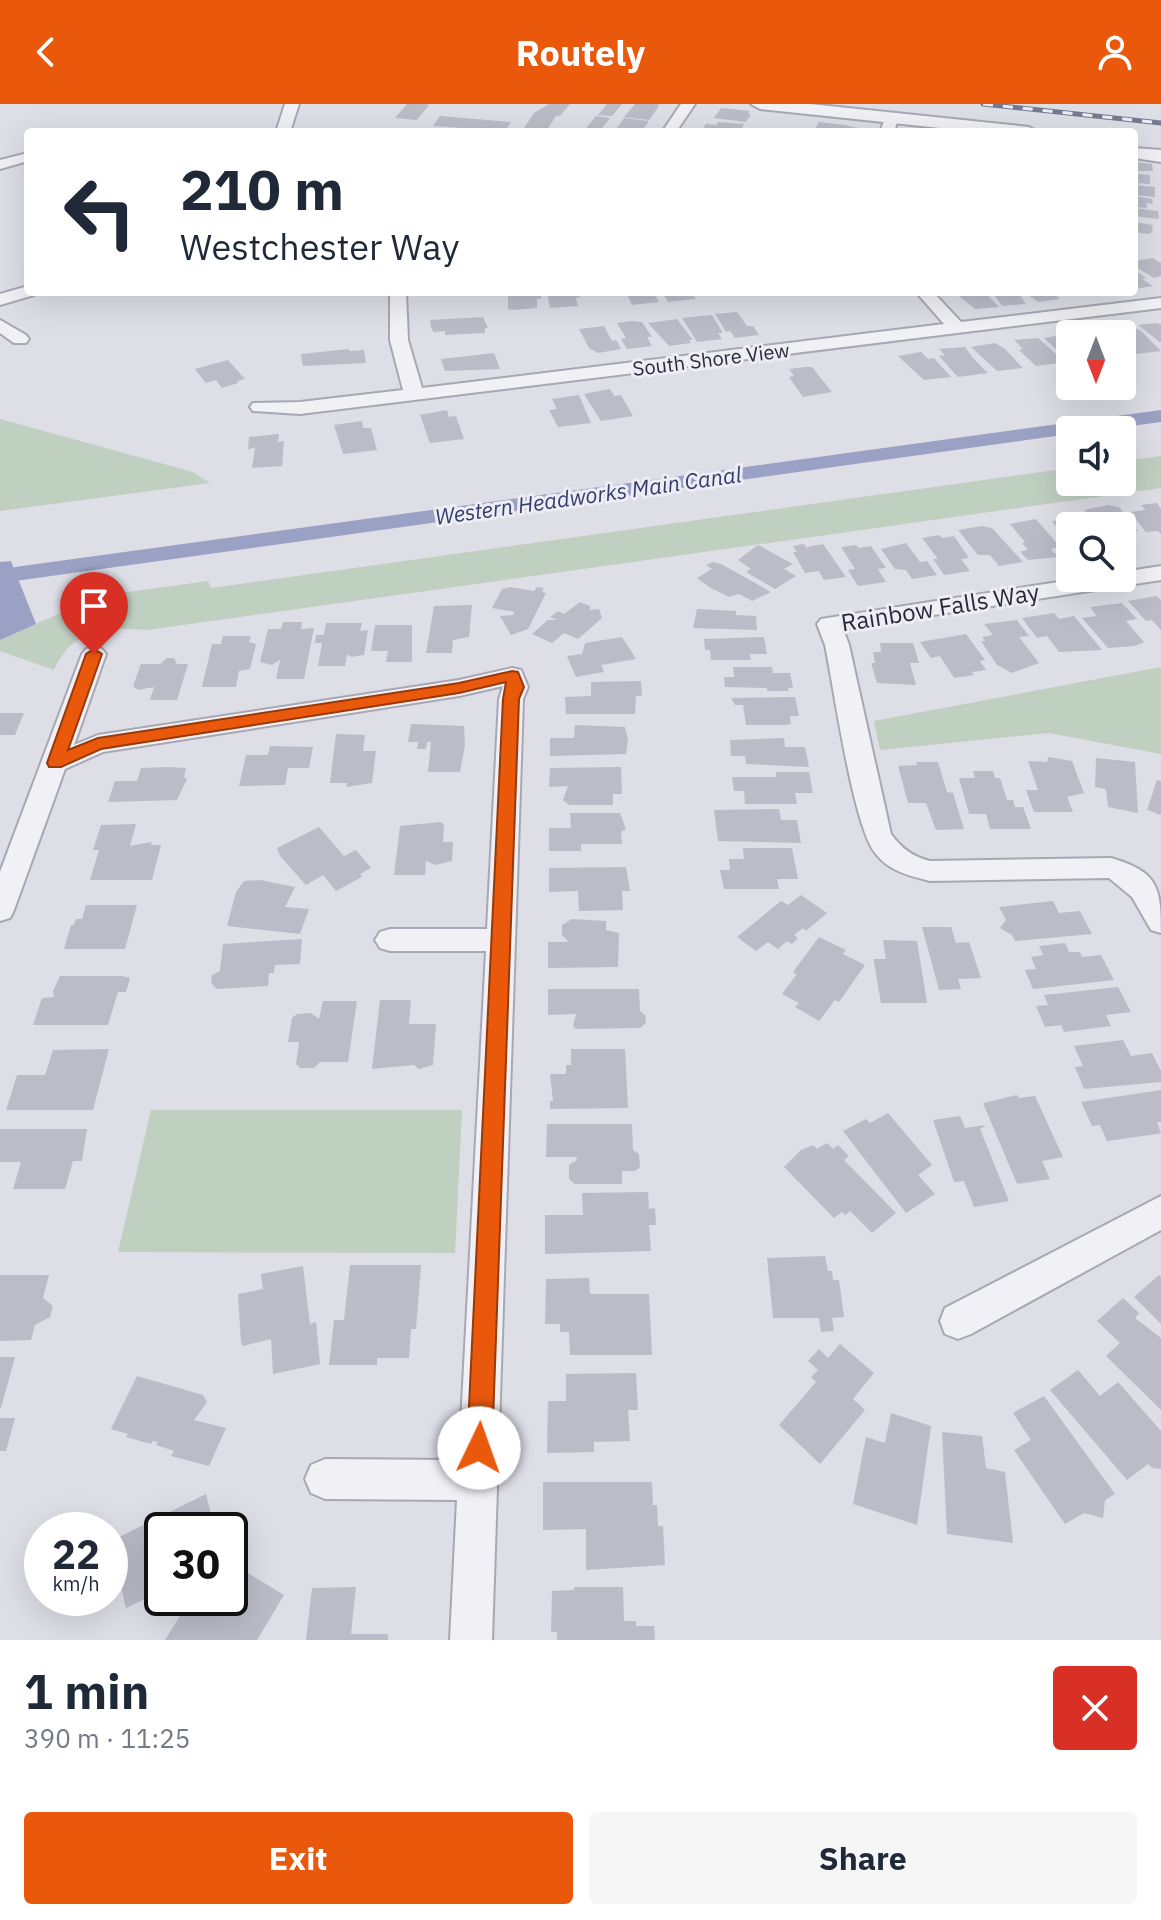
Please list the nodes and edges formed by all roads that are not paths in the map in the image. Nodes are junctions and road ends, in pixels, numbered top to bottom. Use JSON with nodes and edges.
{"nodes":[{"id":1,"x":292,"y":104,"type":"edge"},
{"id":2,"x":688,"y":104,"type":"edge"},
{"id":3,"x":760,"y":104,"type":"edge"},
{"id":4,"x":890,"y":124,"type":"edge"},
{"id":5,"x":284,"y":128,"type":"edge"},
{"id":6,"x":672,"y":128,"type":"edge"},
{"id":7,"x":925,"y":128,"type":"edge"},
{"id":8,"x":960,"y":128,"type":"edge"},
{"id":9,"x":1138,"y":143,"type":"edge"},
{"id":10,"x":1161,"y":146,"type":"edge"},
{"id":11,"x":1138,"y":153,"type":"edge"},
{"id":12,"x":1161,"y":156,"type":"edge"},
{"id":13,"x":24,"y":158,"type":"edge"},
{"id":14,"x":0,"y":165,"type":"edge"},
{"id":15,"x":24,"y":292,"type":"edge"},
{"id":16,"x":398,"y":296,"type":"edge"},
{"id":17,"x":928,"y":296,"type":"edge"},
{"id":18,"x":0,"y":300,"type":"edge"},
{"id":19,"x":1161,"y":303,"type":"edge"},
{"id":20,"x":0,"y":325,"type":"edge"},
{"id":21,"x":958,"y":329,"type":"junction"},
{"id":22,"x":20,"y":339,"type":"dead end"},
{"id":23,"x":414,"y":394,"type":"junction"},
{"id":24,"x":260,"y":407,"type":"dead end"},
{"id":25,"x":1161,"y":573,"type":"edge"},
{"id":26,"x":94,"y":654,"type":"dead end"},
{"id":27,"x":55,"y":763,"type":"junction"},
{"id":28,"x":0,"y":910,"type":"edge"},
{"id":29,"x":1161,"y":922,"type":"edge"},
{"id":30,"x":390,"y":940,"type":"dead end"},
{"id":31,"x":501,"y":940,"type":"junction"},
{"id":32,"x":1161,"y":1212,"type":"edge"},
{"id":33,"x":958,"y":1321,"type":"dead end"},
{"id":34,"x":325,"y":1479,"type":"dead end"},
{"id":35,"x":478,"y":1480,"type":"junction"},
{"id":36,"x":471,"y":1640,"type":"edge"}],
"edges":[{"from":1,"to":5,"type":"street"},
{"from":2,"to":6,"type":"street"},
{"from":3,"to":4,"type":"street"},
{"from":4,"to":7,"type":"street"},
{"from":4,"to":8,"type":"street"},
{"from":9,"to":10,"type":"street"},
{"from":11,"to":12,"type":"street"},
{"from":13,"to":14,"type":"street"},
{"from":15,"to":18,"type":"street"},
{"from":16,"to":23,"type":"street"},
{"from":17,"to":21,"type":"street"},
{"from":19,"to":21,"type":"street","name":"South Shore View"},
{"from":20,"to":22,"type":"street"},
{"from":21,"to":23,"type":"street","name":"South Shore View"},
{"from":23,"to":24,"type":"street","name":"South Shore View"},
{"from":25,"to":29,"type":"street","name":"Rainbow Falls Way"},
{"from":26,"to":27,"type":"street"},
{"from":27,"to":28,"type":"street"},
{"from":27,"to":31,"type":"street"},
{"from":30,"to":31,"type":"street"},
{"from":31,"to":35,"type":"street"},
{"from":32,"to":33,"type":"street"},
{"from":34,"to":35,"type":"street"},
{"from":35,"to":36,"type":"street"}]}
